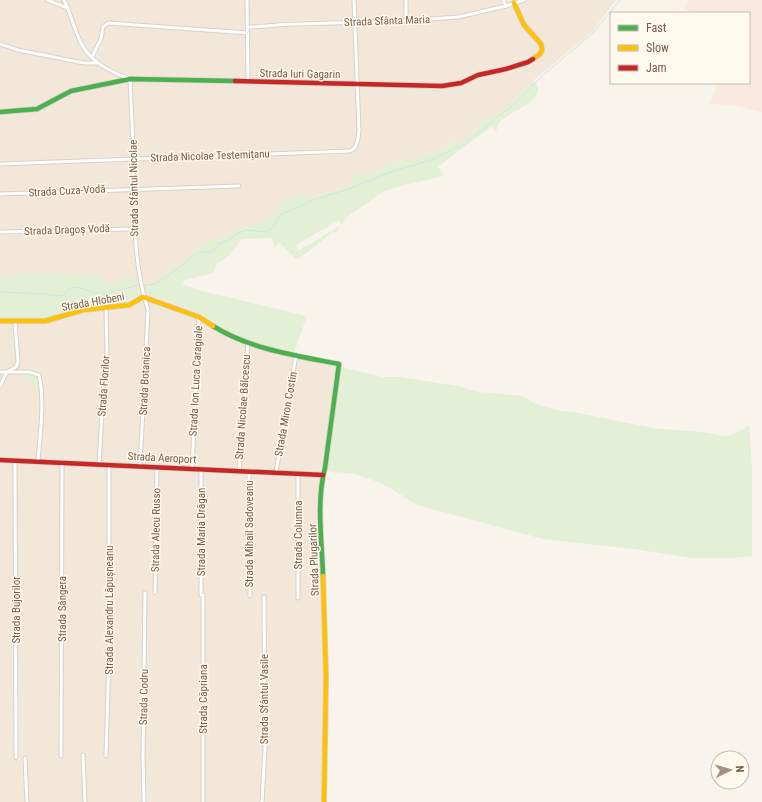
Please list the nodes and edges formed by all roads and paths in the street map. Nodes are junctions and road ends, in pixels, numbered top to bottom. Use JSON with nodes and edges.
{"nodes":[{"id":1,"x":47,"y":0,"type":"edge"},
{"id":2,"x":64,"y":0,"type":"edge"},
{"id":3,"x":247,"y":0,"type":"edge"},
{"id":4,"x":354,"y":0,"type":"edge"},
{"id":5,"x":406,"y":0,"type":"edge"},
{"id":6,"x":503,"y":0,"type":"edge"},
{"id":7,"x":524,"y":0,"type":"edge"},
{"id":8,"x":514,"y":4,"type":"junction"},
{"id":9,"x":506,"y":6,"type":"junction"},
{"id":10,"x":68,"y":8,"type":"junction"},
{"id":11,"x":406,"y":21,"type":"junction"},
{"id":12,"x":355,"y":23,"type":"junction"},
{"id":13,"x":248,"y":27,"type":"junction"},
{"id":14,"x":248,"y":33,"type":"junction"},
{"id":15,"x":0,"y":44,"type":"edge"},
{"id":16,"x":92,"y":57,"type":"junction"},
{"id":17,"x":98,"y":62,"type":"junction"},
{"id":18,"x":130,"y":79,"type":"junction"},
{"id":19,"x":248,"y":82,"type":"junction"},
{"id":20,"x":356,"y":84,"type":"junction"},
{"id":21,"x":0,"y":112,"type":"edge"},
{"id":22,"x":133,"y":159,"type":"junction"},
{"id":23,"x":0,"y":164,"type":"edge"},
{"id":24,"x":240,"y":186,"type":"dead end"},
{"id":25,"x":134,"y":188,"type":"junction"},
{"id":26,"x":0,"y":194,"type":"edge"},
{"id":27,"x":134,"y":229,"type":"junction"},
{"id":28,"x":0,"y":232,"type":"edge"},
{"id":29,"x":144,"y":297,"type":"junction"},
{"id":30,"x":106,"y":308,"type":"junction"},
{"id":31,"x":198,"y":317,"type":"junction"},
{"id":32,"x":0,"y":322,"type":"edge"},
{"id":33,"x":15,"y":322,"type":"junction"},
{"id":34,"x":248,"y":342,"type":"junction"},
{"id":35,"x":296,"y":355,"type":"junction"},
{"id":36,"x":0,"y":372,"type":"edge"},
{"id":37,"x":7,"y":372,"type":"junction"},
{"id":38,"x":0,"y":386,"type":"edge"},
{"id":39,"x":0,"y":460,"type":"edge"},
{"id":40,"x":15,"y":461,"type":"junction"},
{"id":41,"x":38,"y":462,"type":"junction"},
{"id":42,"x":62,"y":462,"type":"junction"},
{"id":43,"x":99,"y":464,"type":"junction"},
{"id":44,"x":109,"y":464,"type":"junction"},
{"id":45,"x":140,"y":466,"type":"junction"},
{"id":46,"x":157,"y":467,"type":"junction"},
{"id":47,"x":192,"y":469,"type":"junction"},
{"id":48,"x":201,"y":469,"type":"junction"},
{"id":49,"x":239,"y":471,"type":"junction"},
{"id":50,"x":249,"y":471,"type":"junction"},
{"id":51,"x":276,"y":472,"type":"junction"},
{"id":52,"x":298,"y":473,"type":"junction"},
{"id":53,"x":323,"y":475,"type":"junction"},
{"id":54,"x":145,"y":592,"type":"dead end"},
{"id":55,"x":155,"y":593,"type":"dead end"},
{"id":56,"x":202,"y":595,"type":"joint"},
{"id":57,"x":250,"y":596,"type":"dead end"},
{"id":58,"x":264,"y":597,"type":"dead end"},
{"id":59,"x":298,"y":598,"type":"dead end"},
{"id":60,"x":83,"y":755,"type":"dead end"},
{"id":61,"x":61,"y":756,"type":"dead end"},
{"id":62,"x":106,"y":756,"type":"dead end"},
{"id":63,"x":16,"y":758,"type":"dead end"},
{"id":64,"x":25,"y":758,"type":"dead end"},
{"id":65,"x":27,"y":802,"type":"edge"},
{"id":66,"x":85,"y":802,"type":"edge"},
{"id":67,"x":144,"y":802,"type":"edge"},
{"id":68,"x":203,"y":802,"type":"edge"},
{"id":69,"x":262,"y":802,"type":"edge"},
{"id":70,"x":324,"y":802,"type":"edge"}],
"edges":[{"from":1,"to":10,"type":"street"},
{"from":2,"to":10,"type":"street"},
{"from":3,"to":13,"type":"street"},
{"from":4,"to":12,"type":"street"},
{"from":5,"to":11,"type":"street"},
{"from":6,"to":9,"type":"street"},
{"from":7,"to":8,"type":"street","name":"Strada Sfânta Maria"},
{"from":8,"to":9,"type":"street","name":"Strada Sfânta Maria"},
{"from":8,"to":20,"type":"street","name":"Strada Iuri Gagarin"},
{"from":9,"to":11,"type":"street","name":"Strada Sfânta Maria"},
{"from":10,"to":16,"type":"street"},
{"from":11,"to":12,"type":"street","name":"Strada Sfânta Maria"},
{"from":12,"to":13,"type":"street","name":"Strada Sfânta Maria"},
{"from":12,"to":20,"type":"street"},
{"from":13,"to":14,"type":"street"},
{"from":14,"to":16,"type":"street"},
{"from":14,"to":19,"type":"street"},
{"from":15,"to":17,"type":"street"},
{"from":16,"to":17,"type":"street"},
{"from":17,"to":18,"type":"street"},
{"from":18,"to":19,"type":"street","name":"Strada Iuri Gagarin"},
{"from":18,"to":21,"type":"street","name":"Strada Iuri Gagarin"},
{"from":18,"to":22,"type":"street","name":"Strada Sfântul Nicolae"},
{"from":19,"to":20,"type":"street","name":"Strada Iuri Gagarin"},
{"from":20,"to":22,"type":"street","name":"Strada Nicolae Testemițanu"},
{"from":22,"to":23,"type":"street","name":"Strada Nicolae Testemițanu"},
{"from":22,"to":25,"type":"street","name":"Strada Sfântul Nicolae"},
{"from":24,"to":25,"type":"street","name":"Strada Cuza-Vodă"},
{"from":25,"to":26,"type":"street","name":"Strada Cuza-Vodă"},
{"from":25,"to":27,"type":"street","name":"Strada Sfântul Nicolae"},
{"from":27,"to":28,"type":"street","name":"Strada Dragoș Vodă"},
{"from":27,"to":29,"type":"street","name":"Strada Sfântul Nicolae"},
{"from":29,"to":30,"type":"street","name":"Strada Hlobeni"},
{"from":29,"to":31,"type":"street"},
{"from":29,"to":45,"type":"street","name":"Strada Botanica"},
{"from":30,"to":33,"type":"street","name":"Strada Hlobeni"},
{"from":30,"to":43,"type":"street","name":"Strada Florilor"},
{"from":31,"to":34,"type":"street"},
{"from":31,"to":47,"type":"street","name":"Strada Ion Luca Caragiale"},
{"from":32,"to":33,"type":"street","name":"Strada Hlobeni"},
{"from":33,"to":37,"type":"street"},
{"from":34,"to":35,"type":"street"},
{"from":34,"to":49,"type":"street","name":"Strada Nicolae Bălcescu"},
{"from":35,"to":51,"type":"street","name":"Strada Miron Costin"},
{"from":35,"to":53,"type":"street","name":"Strada Plugarilor"},
{"from":36,"to":37,"type":"street"},
{"from":37,"to":38,"type":"street"},
{"from":37,"to":41,"type":"street"},
{"from":39,"to":40,"type":"street","name":"Strada Aeroport"},
{"from":40,"to":41,"type":"street","name":"Strada Aeroport"},
{"from":40,"to":63,"type":"street","name":"Strada Bujorilor"},
{"from":41,"to":42,"type":"street","name":"Strada Aeroport"},
{"from":42,"to":43,"type":"street","name":"Strada Aeroport"},
{"from":42,"to":61,"type":"street","name":"Strada Sângera"},
{"from":43,"to":44,"type":"street","name":"Strada Aeroport"},
{"from":44,"to":45,"type":"street","name":"Strada Aeroport"},
{"from":44,"to":62,"type":"street","name":"Strada Alexandru Lăpușneanu"},
{"from":45,"to":46,"type":"street","name":"Strada Aeroport"},
{"from":46,"to":47,"type":"street","name":"Strada Aeroport"},
{"from":46,"to":55,"type":"street","name":"Strada Alecu Russo"},
{"from":47,"to":48,"type":"street","name":"Strada Aeroport"},
{"from":48,"to":49,"type":"street","name":"Strada Aeroport"},
{"from":48,"to":56,"type":"street","name":"Strada Maria Drăgan"},
{"from":49,"to":50,"type":"street","name":"Strada Aeroport"},
{"from":50,"to":51,"type":"street","name":"Strada Aeroport"},
{"from":50,"to":57,"type":"street","name":"Strada Mihail Sadoveanu"},
{"from":51,"to":52,"type":"street","name":"Strada Aeroport"},
{"from":52,"to":53,"type":"street","name":"Strada Aeroport"},
{"from":52,"to":59,"type":"street","name":"Strada Columna"},
{"from":53,"to":70,"type":"street","name":"Strada Plugarilor"},
{"from":54,"to":67,"type":"street","name":"Strada Codru"},
{"from":56,"to":68,"type":"street","name":"Strada Căpriana"},
{"from":58,"to":69,"type":"street","name":"Strada Sfântul Vasile"},
{"from":60,"to":66,"type":"street"},
{"from":64,"to":65,"type":"street"}]}
